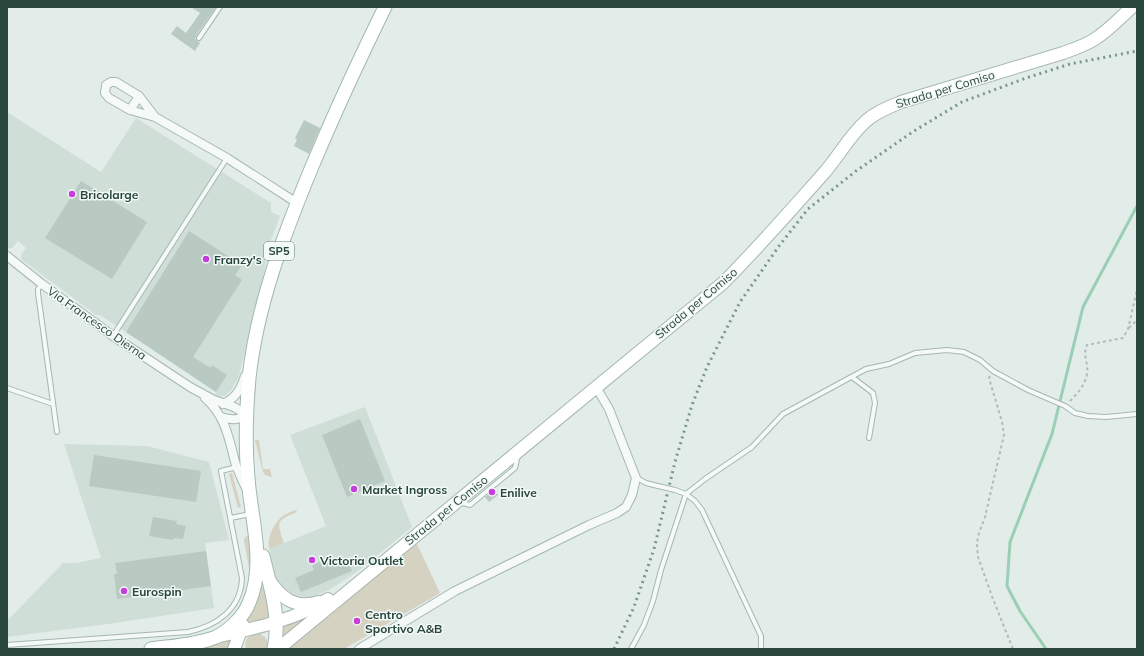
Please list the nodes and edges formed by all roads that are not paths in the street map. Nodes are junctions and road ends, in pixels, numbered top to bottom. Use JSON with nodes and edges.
{"nodes":[{"id":1,"x":220,"y":7,"type":"edge"},
{"id":2,"x":385,"y":7,"type":"edge"},
{"id":3,"x":1132,"y":7,"type":"edge"},
{"id":4,"x":199,"y":38,"type":"dead end"},
{"id":5,"x":139,"y":96,"type":"junction"},
{"id":6,"x":130,"y":110,"type":"junction"},
{"id":7,"x":155,"y":117,"type":"junction"},
{"id":8,"x":227,"y":158,"type":"junction"},
{"id":9,"x":297,"y":203,"type":"junction"},
{"id":10,"x":7,"y":256,"type":"edge"},
{"id":11,"x":42,"y":284,"type":"junction"},
{"id":12,"x":114,"y":336,"type":"junction"},
{"id":13,"x":253,"y":353,"type":"junction"},
{"id":14,"x":852,"y":377,"type":"junction"},
{"id":15,"x":190,"y":387,"type":"junction"},
{"id":16,"x":596,"y":387,"type":"junction"},
{"id":17,"x":7,"y":388,"type":"edge"},
{"id":18,"x":54,"y":404,"type":"junction"},
{"id":19,"x":223,"y":404,"type":"junction"},
{"id":20,"x":246,"y":414,"type":"junction"},
{"id":21,"x":1137,"y":414,"type":"edge"},
{"id":22,"x":221,"y":417,"type":"junction"},
{"id":23,"x":57,"y":432,"type":"dead end"},
{"id":24,"x":869,"y":438,"type":"dead end"},
{"id":25,"x":237,"y":467,"type":"junction"},
{"id":26,"x":636,"y":478,"type":"junction"},
{"id":27,"x":686,"y":494,"type":"junction"},
{"id":28,"x":250,"y":498,"type":"junction"},
{"id":29,"x":252,"y":514,"type":"junction"},
{"id":30,"x":231,"y":518,"type":"junction"},
{"id":31,"x":363,"y":578,"type":"junction"},
{"id":32,"x":268,"y":579,"type":"junction"},
{"id":33,"x":329,"y":599,"type":"junction"},
{"id":34,"x":249,"y":605,"type":"junction"},
{"id":35,"x":277,"y":621,"type":"junction"},
{"id":36,"x":255,"y":628,"type":"junction"},
{"id":37,"x":241,"y":631,"type":"junction"},
{"id":38,"x":217,"y":637,"type":"junction"},
{"id":39,"x":38,"y":643,"type":"junction"},
{"id":40,"x":7,"y":645,"type":"edge"},
{"id":41,"x":39,"y":649,"type":"edge"},
{"id":42,"x":151,"y":649,"type":"edge"},
{"id":43,"x":234,"y":649,"type":"edge"},
{"id":44,"x":240,"y":649,"type":"edge"},
{"id":45,"x":274,"y":649,"type":"edge"},
{"id":46,"x":278,"y":649,"type":"edge"},
{"id":47,"x":359,"y":649,"type":"edge"},
{"id":48,"x":631,"y":649,"type":"edge"},
{"id":49,"x":761,"y":649,"type":"edge"}],
"edges":[{"from":1,"to":4,"type":"lane"},
{"from":2,"to":9,"type":"main road","number":"SP5"},
{"from":3,"to":16,"type":"main road","name":"Strada per Comiso"},
{"from":5,"to":6,"type":"street"},
{"from":5,"to":6,"type":"street"},
{"from":5,"to":7,"type":"street"},
{"from":6,"to":7,"type":"street"},
{"from":7,"to":8,"type":"street"},
{"from":8,"to":9,"type":"street"},
{"from":8,"to":12,"type":"lane"},
{"from":9,"to":13,"type":"main road","number":"SP5"},
{"from":10,"to":11,"type":"street","name":"Via Francesco Dierna"},
{"from":11,"to":12,"type":"street","name":"Via Francesco Dierna"},
{"from":11,"to":18,"type":"lane"},
{"from":12,"to":15,"type":"street","name":"Via Francesco Dierna"},
{"from":13,"to":19,"type":"street"},
{"from":13,"to":20,"type":"main road","number":"SP5"},
{"from":14,"to":21,"type":"lane"},
{"from":14,"to":24,"type":"lane"},
{"from":14,"to":27,"type":"lane"},
{"from":15,"to":19,"type":"street"},
{"from":15,"to":22,"type":"street"},
{"from":16,"to":26,"type":"street"},
{"from":16,"to":31,"type":"main road","name":"Strada per Comiso"},
{"from":17,"to":18,"type":"lane"},
{"from":18,"to":23,"type":"lane"},
{"from":19,"to":20,"type":"street"},
{"from":20,"to":22,"type":"street"},
{"from":20,"to":28,"type":"main road","number":"SP5"},
{"from":22,"to":25,"type":"street"},
{"from":25,"to":28,"type":"street"},
{"from":25,"to":30,"type":"lane"},
{"from":26,"to":27,"type":"lane","bridge":true},
{"from":26,"to":47,"type":"street"},
{"from":27,"to":48,"type":"lane"},
{"from":27,"to":49,"type":"lane"},
{"from":28,"to":29,"type":"main road","number":"SP5"},
{"from":29,"to":30,"type":"lane"},
{"from":29,"to":32,"type":"main road"},
{"from":29,"to":34,"type":"main road"},
{"from":30,"to":39,"type":"lane"},
{"from":31,"to":33,"type":"main road"},
{"from":31,"to":46,"type":"main road","name":"Strada per Comiso"},
{"from":32,"to":33,"type":"main road"},
{"from":32,"to":35,"type":"main road"},
{"from":33,"to":35,"type":"main road"},
{"from":34,"to":37,"type":"main road"},
{"from":34,"to":38,"type":"main road"},
{"from":35,"to":36,"type":"main road"},
{"from":35,"to":45,"type":"main road"},
{"from":36,"to":37,"type":"main road"},
{"from":36,"to":45,"type":"main road"},
{"from":37,"to":38,"type":"main road"},
{"from":37,"to":43,"type":"main road"},
{"from":37,"to":44,"type":"main road"},
{"from":38,"to":42,"type":"main road"},
{"from":39,"to":40,"type":"lane"},
{"from":39,"to":41,"type":"lane"}]}
